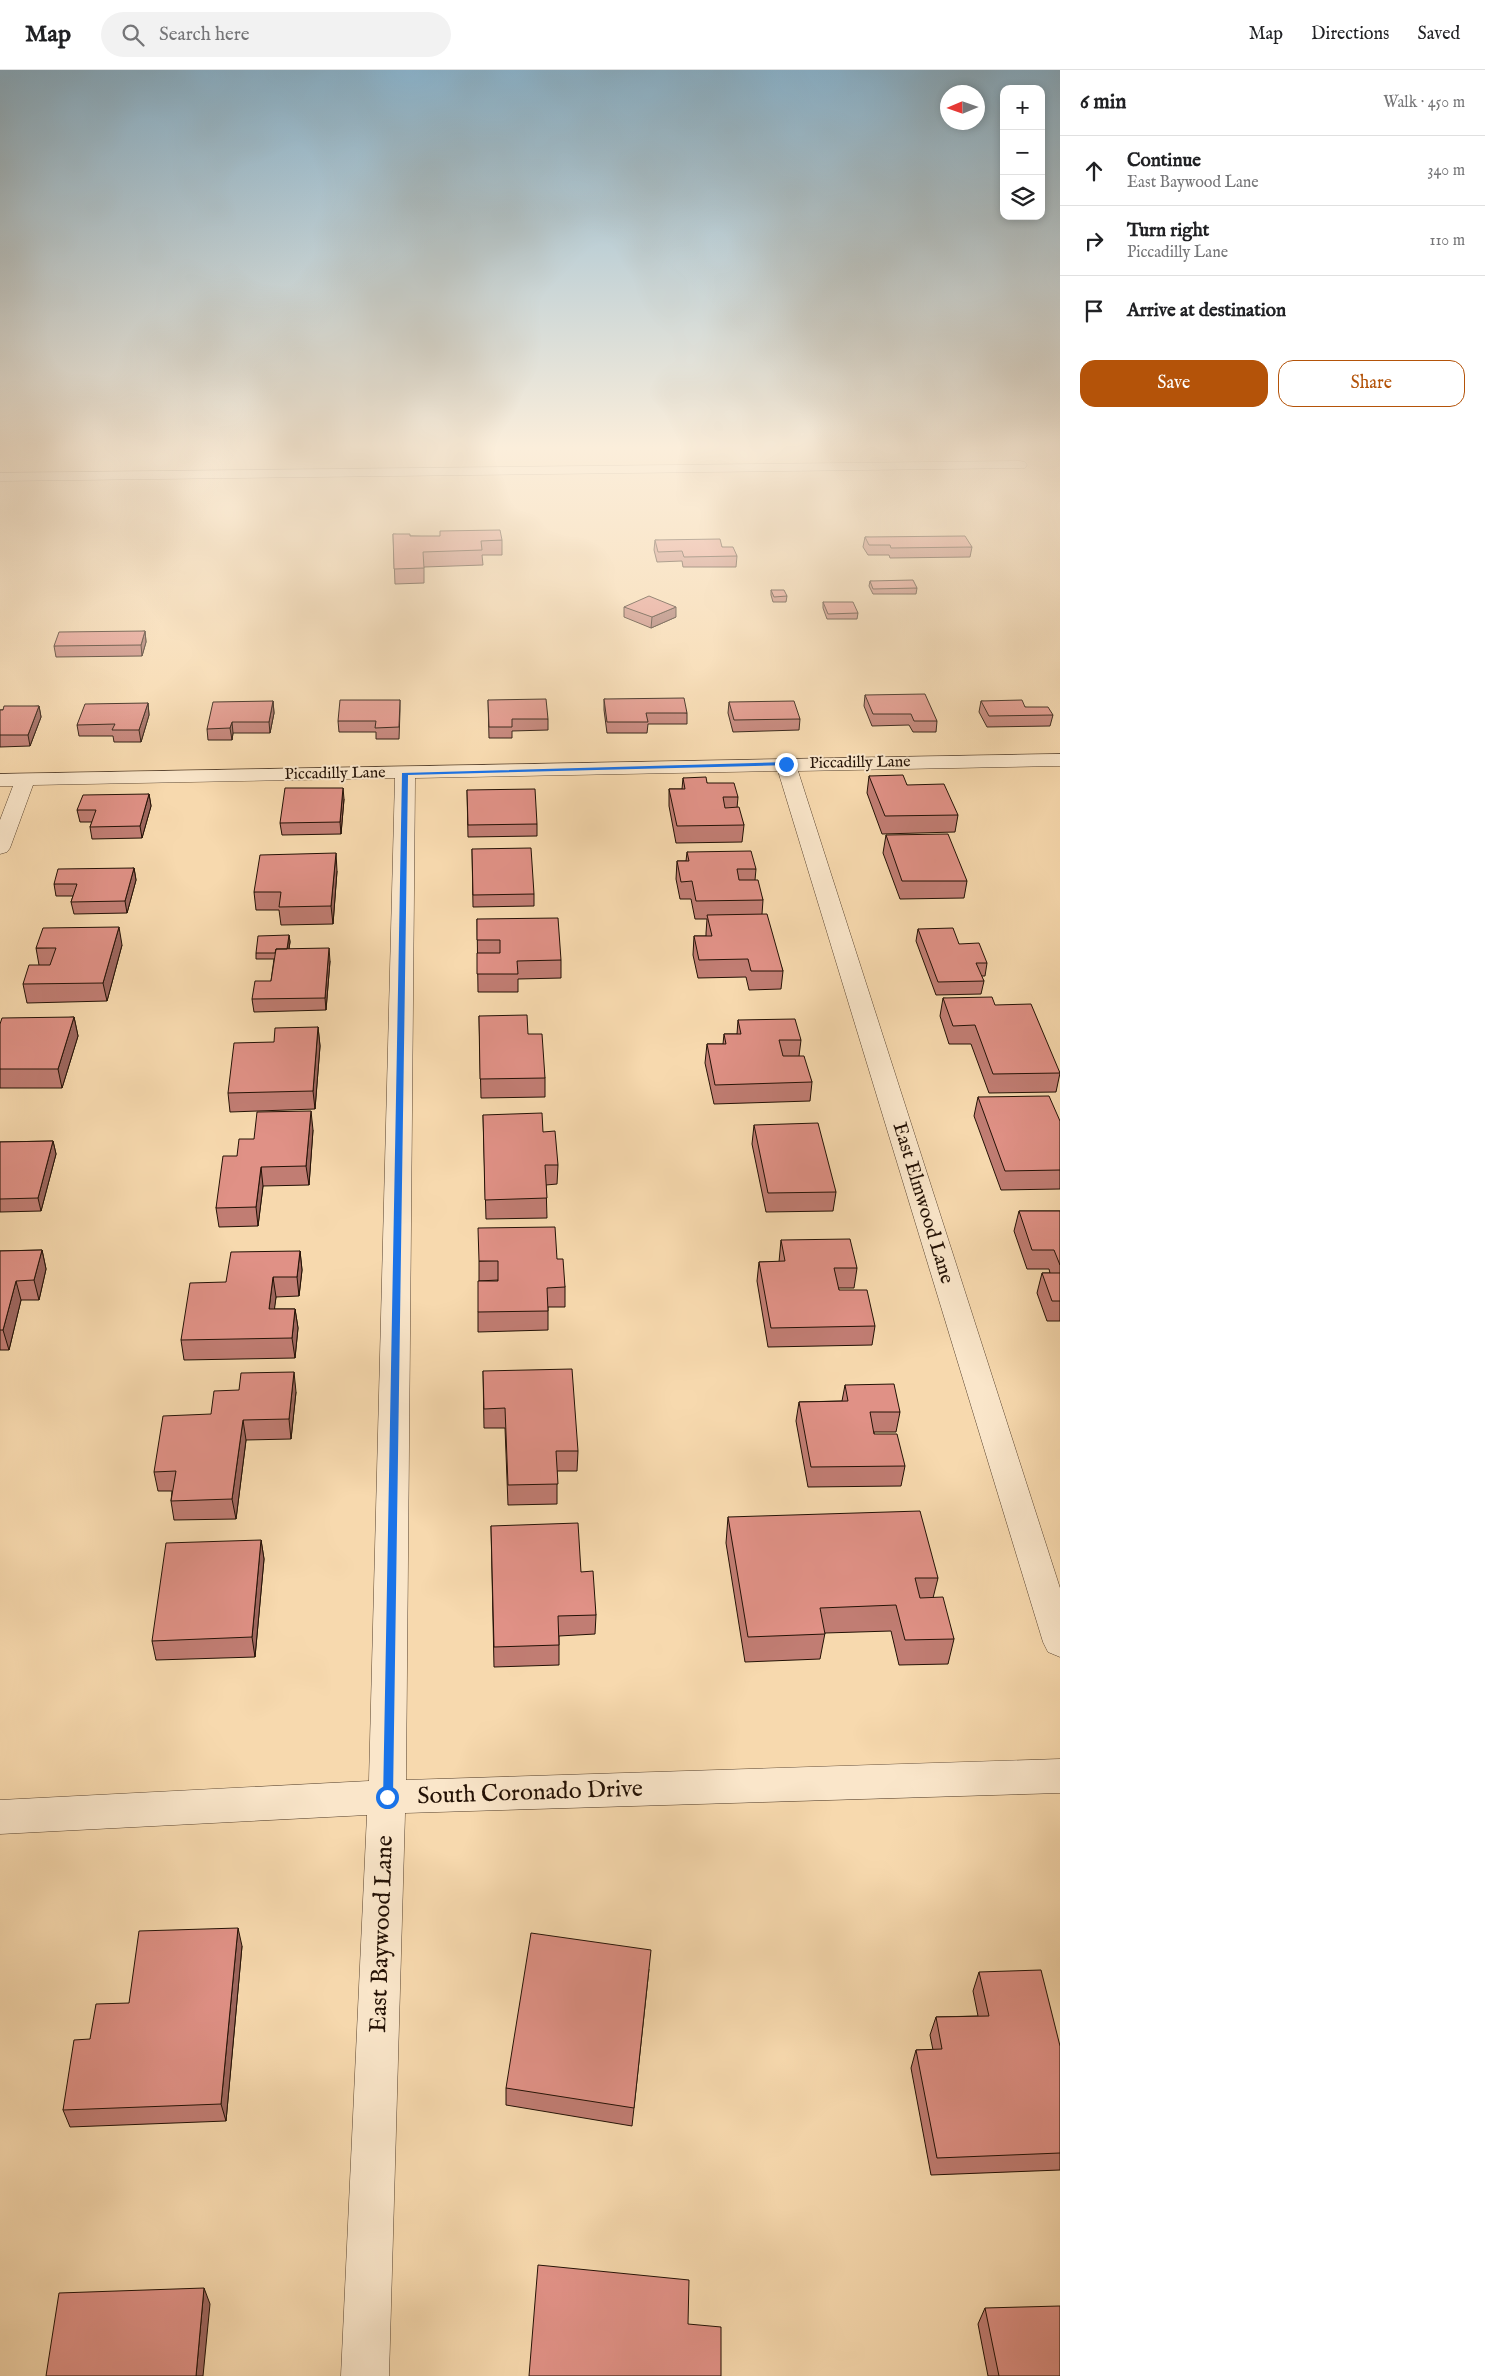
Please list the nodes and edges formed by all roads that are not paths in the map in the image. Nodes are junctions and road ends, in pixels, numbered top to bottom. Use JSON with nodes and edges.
{"nodes":[{"id":1,"x":1060,"y":760,"type":"edge"},
{"id":2,"x":786,"y":764,"type":"junction"},
{"id":3,"x":405,"y":773,"type":"junction"},
{"id":4,"x":25,"y":779,"type":"junction"},
{"id":5,"x":0,"y":780,"type":"edge"},
{"id":6,"x":0,"y":848,"type":"edge"},
{"id":7,"x":1060,"y":1642,"type":"edge"},
{"id":8,"x":1060,"y":1776,"type":"edge"},
{"id":9,"x":387,"y":1797,"type":"junction"},
{"id":10,"x":0,"y":1817,"type":"edge"},
{"id":11,"x":365,"y":2376,"type":"edge"}],
"edges":[{"from":1,"to":2,"type":"street","name":"Piccadilly Lane"},
{"from":2,"to":3,"type":"street","name":"Piccadilly Lane"},
{"from":2,"to":7,"type":"street","name":"East Elmwood Lane"},
{"from":3,"to":4,"type":"street","name":"Piccadilly Lane"},
{"from":3,"to":9,"type":"street","name":"East Baywood Lane"},
{"from":4,"to":5,"type":"street","name":"Piccadilly Lane"},
{"from":4,"to":6,"type":"street"},
{"from":8,"to":9,"type":"street","name":"South Coronado Drive"},
{"from":9,"to":10,"type":"street","name":"South Coronado Drive"},
{"from":9,"to":11,"type":"street","name":"East Baywood Lane"}]}
